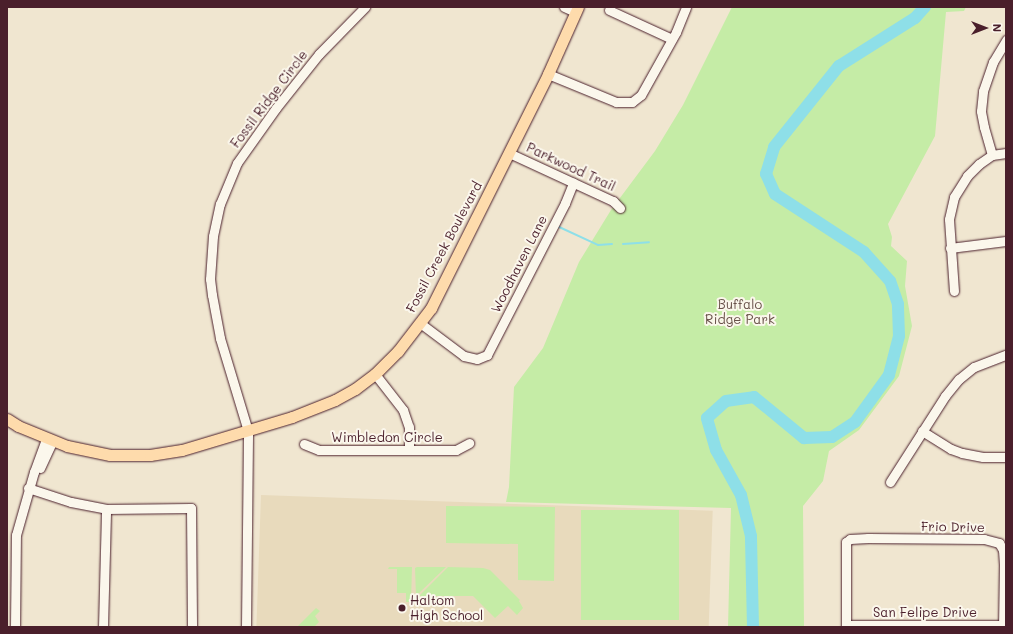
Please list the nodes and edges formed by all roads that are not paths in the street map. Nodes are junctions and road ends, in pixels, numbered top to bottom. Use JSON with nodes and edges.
{"nodes":[{"id":1,"x":366,"y":7,"type":"edge"},
{"id":2,"x":564,"y":7,"type":"edge"},
{"id":3,"x":686,"y":7,"type":"edge"},
{"id":4,"x":576,"y":10,"type":"edge"},
{"id":5,"x":609,"y":10,"type":"dead end"},
{"id":6,"x":672,"y":39,"type":"junction"},
{"id":7,"x":1006,"y":40,"type":"edge"},
{"id":8,"x":548,"y":74,"type":"junction"},
{"id":9,"x":1006,"y":152,"type":"edge"},
{"id":10,"x":509,"y":153,"type":"junction"},
{"id":11,"x":992,"y":156,"type":"junction"},
{"id":12,"x":573,"y":183,"type":"junction"},
{"id":13,"x":620,"y":208,"type":"dead end"},
{"id":14,"x":1006,"y":241,"type":"edge"},
{"id":15,"x":950,"y":248,"type":"junction"},
{"id":16,"x":954,"y":291,"type":"dead end"},
{"id":17,"x":420,"y":323,"type":"junction"},
{"id":18,"x":1006,"y":354,"type":"edge"},
{"id":19,"x":375,"y":374,"type":"junction"},
{"id":20,"x":7,"y":419,"type":"edge"},
{"id":21,"x":248,"y":431,"type":"junction"},
{"id":22,"x":922,"y":432,"type":"junction"},
{"id":23,"x":50,"y":440,"type":"junction"},
{"id":24,"x":469,"y":443,"type":"dead end"},
{"id":25,"x":304,"y":444,"type":"dead end"},
{"id":26,"x":408,"y":450,"type":"junction"},
{"id":27,"x":1006,"y":457,"type":"edge"},
{"id":28,"x":890,"y":482,"type":"dead end"},
{"id":29,"x":28,"y":488,"type":"junction"},
{"id":30,"x":106,"y":509,"type":"junction"},
{"id":31,"x":11,"y":551,"type":"edge"},
{"id":32,"x":846,"y":626,"type":"edge"},
{"id":33,"x":1003,"y":626,"type":"edge"},
{"id":34,"x":15,"y":627,"type":"edge"},
{"id":35,"x":103,"y":627,"type":"edge"},
{"id":36,"x":192,"y":627,"type":"edge"},
{"id":37,"x":246,"y":627,"type":"edge"}],
"edges":[{"from":1,"to":21,"type":"street","name":"Fossil Ridge Circle"},
{"from":2,"to":4,"type":"street"},
{"from":3,"to":6,"type":"street"},
{"from":4,"to":8,"type":"main road","name":"Fossil Creek Boulevard"},
{"from":5,"to":6,"type":"street"},
{"from":6,"to":8,"type":"street"},
{"from":7,"to":11,"type":"street"},
{"from":8,"to":10,"type":"main road","name":"Fossil Creek Boulevard"},
{"from":9,"to":11,"type":"street"},
{"from":10,"to":12,"type":"street","name":"Parkwood Trail"},
{"from":10,"to":17,"type":"main road","name":"Fossil Creek Boulevard"},
{"from":11,"to":15,"type":"street"},
{"from":12,"to":13,"type":"street","name":"Parkwood Trail"},
{"from":12,"to":17,"type":"street","name":"Woodhaven Lane"},
{"from":14,"to":15,"type":"street"},
{"from":15,"to":16,"type":"street"},
{"from":17,"to":19,"type":"main road","name":"Fossil Creek Boulevard"},
{"from":18,"to":22,"type":"street"},
{"from":19,"to":21,"type":"main road","name":"Fossil Creek Boulevard"},
{"from":19,"to":26,"type":"street"},
{"from":20,"to":23,"type":"main road","name":"Fossil Creek Boulevard"},
{"from":21,"to":23,"type":"main road","name":"Fossil Creek Boulevard"},
{"from":21,"to":37,"type":"street","name":"Fossil Ridge Circle"},
{"from":22,"to":27,"type":"street"},
{"from":22,"to":28,"type":"street"},
{"from":23,"to":29,"type":"street"},
{"from":24,"to":26,"type":"street","name":"Wimbledon Circle"},
{"from":25,"to":26,"type":"street","name":"Wimbledon Circle"},
{"from":29,"to":30,"type":"street"},
{"from":29,"to":31,"type":"street"},
{"from":30,"to":35,"type":"street"},
{"from":30,"to":36,"type":"street"},
{"from":31,"to":34,"type":"street"},
{"from":32,"to":33,"type":"street","name":"San Felipe Drive"},
{"from":32,"to":33,"type":"street","name":"Frio Drive"}]}
